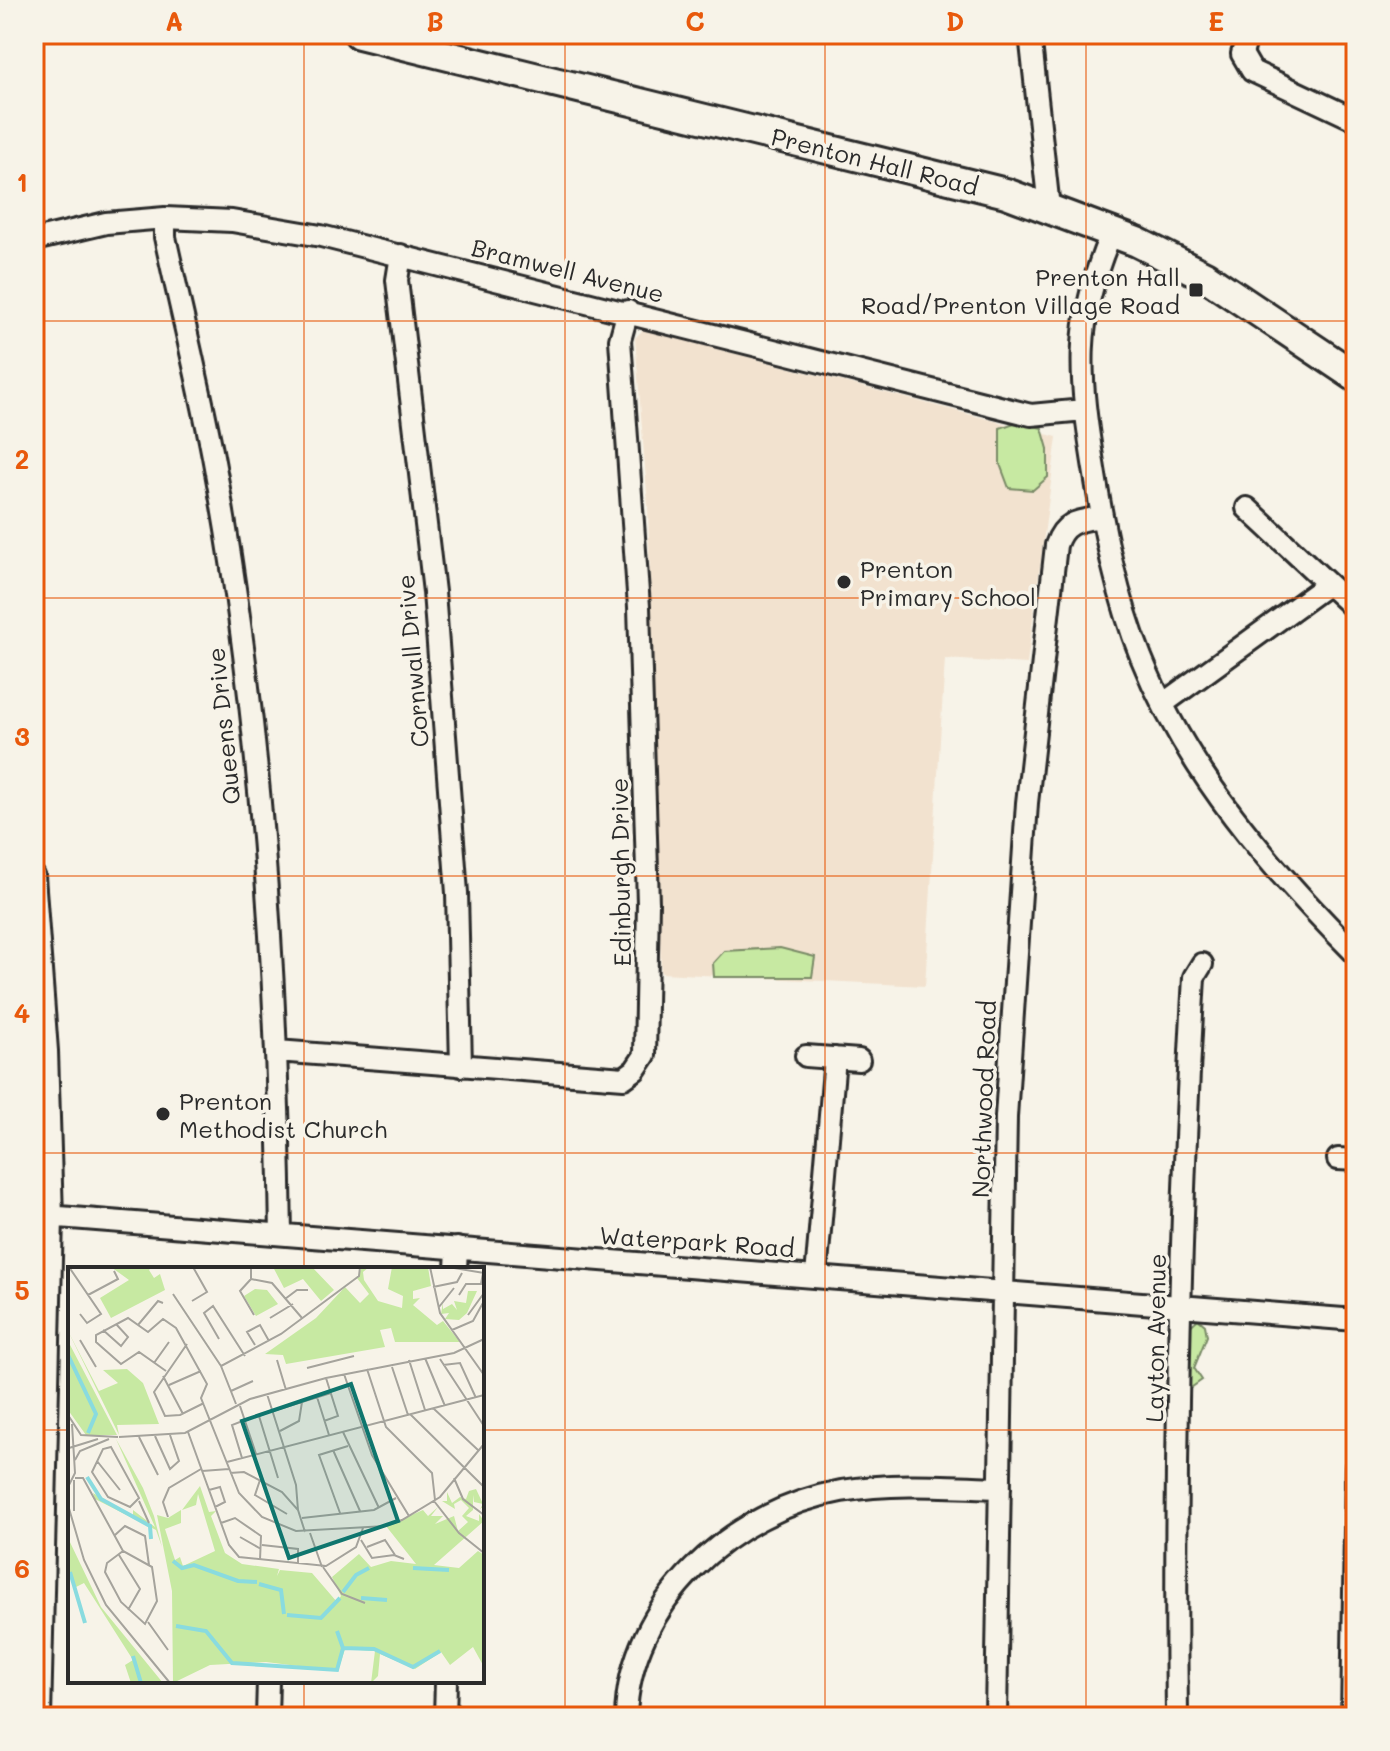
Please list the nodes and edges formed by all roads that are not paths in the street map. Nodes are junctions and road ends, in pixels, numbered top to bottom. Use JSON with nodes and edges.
{"nodes":[{"id":1,"x":359,"y":34,"type":"edge"},
{"id":2,"x":1030,"y":34,"type":"edge"},
{"id":3,"x":1248,"y":34,"type":"edge"},
{"id":4,"x":436,"y":42,"type":"edge"},
{"id":5,"x":1356,"y":120,"type":"edge"},
{"id":6,"x":1049,"y":208,"type":"junction"},
{"id":7,"x":165,"y":218,"type":"junction"},
{"id":8,"x":1112,"y":232,"type":"junction"},
{"id":9,"x":34,"y":240,"type":"edge"},
{"id":10,"x":401,"y":255,"type":"junction"},
{"id":11,"x":628,"y":311,"type":"junction"},
{"id":12,"x":1356,"y":377,"type":"edge"},
{"id":13,"x":1084,"y":410,"type":"junction"},
{"id":14,"x":1247,"y":508,"type":"dead end"},
{"id":15,"x":1102,"y":517,"type":"junction"},
{"id":16,"x":1328,"y":584,"type":"junction"},
{"id":17,"x":1356,"y":610,"type":"edge"},
{"id":18,"x":1164,"y":703,"type":"junction"},
{"id":19,"x":34,"y":876,"type":"edge"},
{"id":20,"x":1356,"y":954,"type":"edge"},
{"id":21,"x":1202,"y":964,"type":"dead end"},
{"id":22,"x":277,"y":1051,"type":"junction"},
{"id":23,"x":806,"y":1056,"type":"dead end"},
{"id":24,"x":835,"y":1058,"type":"junction"},
{"id":25,"x":859,"y":1060,"type":"dead end"},
{"id":26,"x":461,"y":1066,"type":"junction"},
{"id":27,"x":43,"y":1216,"type":"edge"},
{"id":28,"x":281,"y":1234,"type":"junction"},
{"id":29,"x":457,"y":1259,"type":"edge"},
{"id":30,"x":816,"y":1276,"type":"junction"},
{"id":31,"x":1003,"y":1290,"type":"junction"},
{"id":32,"x":1181,"y":1305,"type":"junction"},
{"id":33,"x":1356,"y":1320,"type":"edge"},
{"id":34,"x":1356,"y":1467,"type":"edge"},
{"id":35,"x":1000,"y":1488,"type":"junction"},
{"id":36,"x":268,"y":1683,"type":"edge"},
{"id":37,"x":446,"y":1683,"type":"edge"},
{"id":38,"x":40,"y":1717,"type":"edge"},
{"id":39,"x":267,"y":1717,"type":"edge"},
{"id":40,"x":445,"y":1717,"type":"edge"},
{"id":41,"x":626,"y":1717,"type":"edge"},
{"id":42,"x":996,"y":1717,"type":"edge"},
{"id":43,"x":1177,"y":1717,"type":"edge"},
{"id":44,"x":1352,"y":1717,"type":"edge"}],
"edges":[{"from":1,"to":4,"type":"street","name":"Prenton Hall Road"},
{"from":2,"to":6,"type":"street"},
{"from":3,"to":5,"type":"street"},
{"from":4,"to":6,"type":"street","name":"Prenton Hall Road"},
{"from":6,"to":8,"type":"street","name":"Prenton Hall Road"},
{"from":7,"to":9,"type":"street","name":"Bramwell Avenue"},
{"from":7,"to":10,"type":"street","name":"Bramwell Avenue"},
{"from":7,"to":22,"type":"street","name":"Queens Drive"},
{"from":8,"to":12,"type":"street","name":"Prenton Hall Road"},
{"from":8,"to":13,"type":"street"},
{"from":10,"to":11,"type":"street","name":"Bramwell Avenue"},
{"from":10,"to":26,"type":"street","name":"Cornwall Drive"},
{"from":11,"to":13,"type":"street","name":"Bramwell Avenue"},
{"from":11,"to":26,"type":"street","name":"Edinburgh Drive"},
{"from":13,"to":15,"type":"street"},
{"from":14,"to":16,"type":"street"},
{"from":15,"to":18,"type":"street"},
{"from":15,"to":31,"type":"street","name":"Northwood Road"},
{"from":16,"to":17,"type":"street"},
{"from":16,"to":18,"type":"street"},
{"from":18,"to":20,"type":"street"},
{"from":19,"to":27,"type":"street"},
{"from":21,"to":32,"type":"street","name":"Layton Avenue"},
{"from":22,"to":26,"type":"street","name":"Edinburgh Drive"},
{"from":22,"to":28,"type":"street","name":"Queens Drive"},
{"from":23,"to":24,"type":"street"},
{"from":24,"to":25,"type":"street"},
{"from":24,"to":30,"type":"street"},
{"from":27,"to":28,"type":"street","name":"Waterpark Road"},
{"from":27,"to":38,"type":"street"},
{"from":28,"to":29,"type":"street","name":"Waterpark Road"},
{"from":29,"to":30,"type":"street","name":"Waterpark Road"},
{"from":30,"to":31,"type":"street","name":"Waterpark Road"},
{"from":31,"to":32,"type":"street","name":"Waterpark Road"},
{"from":31,"to":35,"type":"street","name":"Northwood Road"},
{"from":32,"to":33,"type":"street","name":"Waterpark Road"},
{"from":32,"to":43,"type":"street","name":"Layton Avenue"},
{"from":34,"to":44,"type":"street"},
{"from":35,"to":41,"type":"street"},
{"from":35,"to":42,"type":"street","name":"Northwood Road"},
{"from":36,"to":39,"type":"street"},
{"from":37,"to":40,"type":"street"}]}
